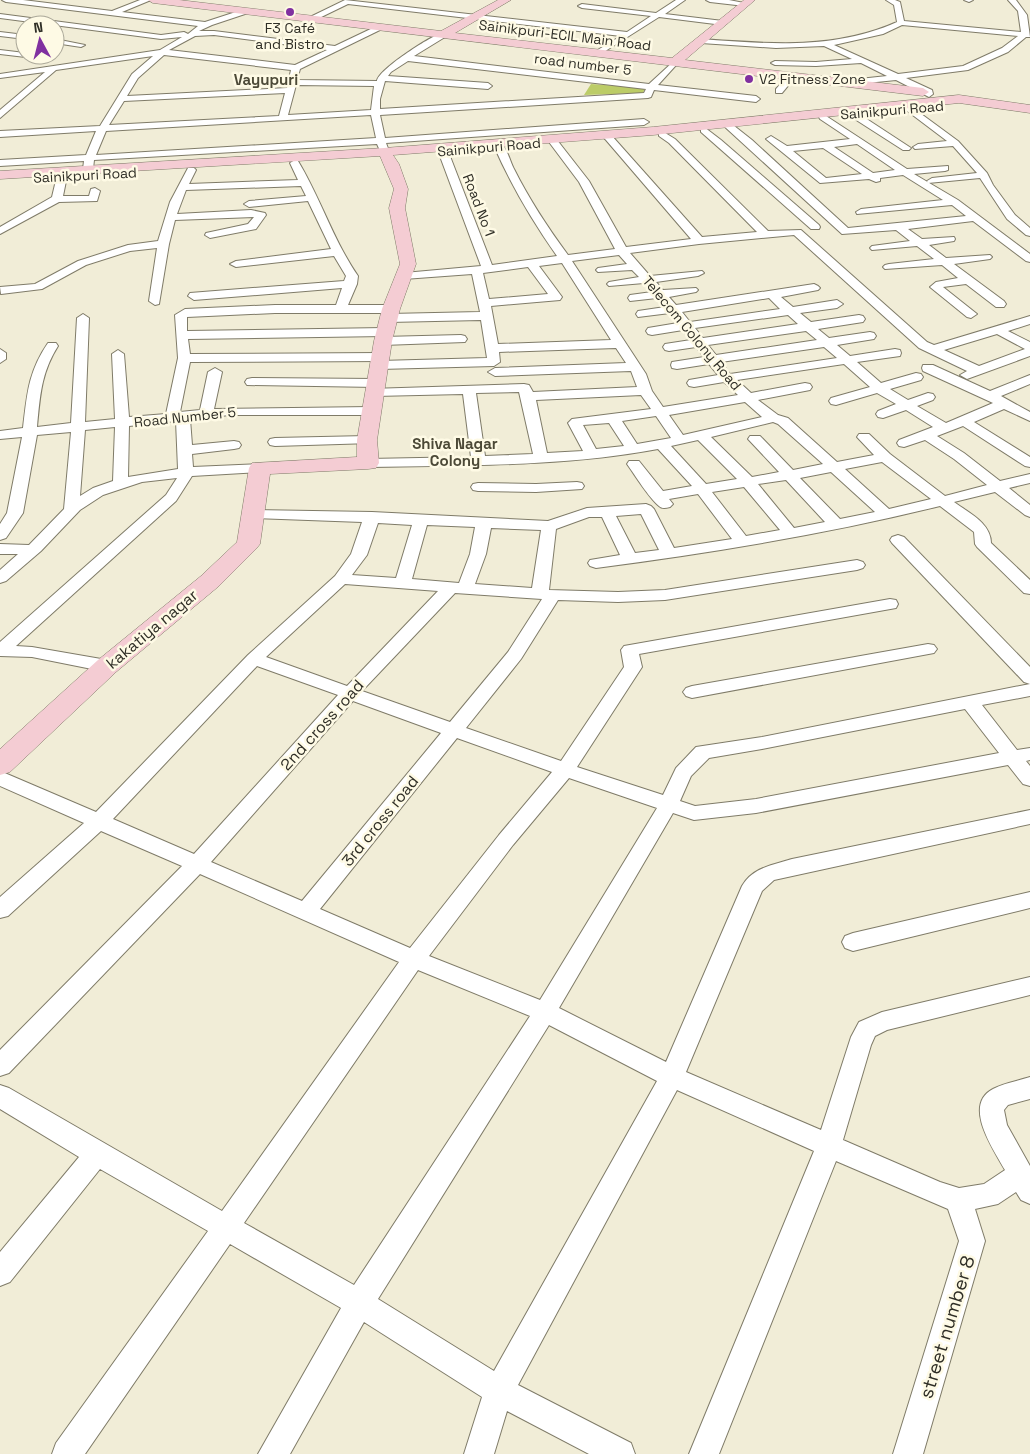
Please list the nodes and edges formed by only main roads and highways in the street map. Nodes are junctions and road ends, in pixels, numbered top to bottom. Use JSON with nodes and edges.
{"nodes":[{"id":1,"x":153,"y":0,"type":"edge"},
{"id":2,"x":506,"y":0,"type":"edge"},
{"id":3,"x":190,"y":2,"type":"edge"},
{"id":4,"x":748,"y":2,"type":"edge"},
{"id":5,"x":262,"y":4,"type":"dead end"},
{"id":6,"x":245,"y":11,"type":"junction"},
{"id":7,"x":442,"y":35,"type":"junction"},
{"id":8,"x":674,"y":63,"type":"junction"},
{"id":9,"x":929,"y":95,"type":"junction"},
{"id":10,"x":959,"y":99,"type":"joint"},
{"id":11,"x":980,"y":100,"type":"junction"},
{"id":12,"x":1030,"y":104,"type":"edge"},
{"id":13,"x":1030,"y":109,"type":"edge"},
{"id":14,"x":650,"y":112,"type":"junction"},
{"id":15,"x":384,"y":150,"type":"junction"},
{"id":16,"x":254,"y":163,"type":"junction"},
{"id":17,"x":0,"y":175,"type":"edge"},
{"id":18,"x":0,"y":180,"type":"edge"},
{"id":19,"x":9,"y":747,"type":"edge"},
{"id":20,"x":0,"y":766,"type":"edge"}],
"edges":[{"from":1,"to":3,"type":"main road","name":"Sainikpuri-ECIL Main Road"},
{"from":2,"to":7,"type":"main road"},
{"from":3,"to":6,"type":"main road","name":"Sainikpuri-ECIL Main Road"},
{"from":4,"to":8,"type":"main road"},
{"from":5,"to":6,"type":"main road"},
{"from":6,"to":7,"type":"main road","name":"Sainikpuri-ECIL Main Road"},
{"from":7,"to":8,"type":"main road","name":"Sainikpuri-ECIL Main Road"},
{"from":8,"to":9,"type":"main road","name":"Sainikpuri-ECIL Main Road"},
{"from":9,"to":10,"type":"main road","name":"Sainikpuri Road"},
{"from":9,"to":11,"type":"main road","name":"Sainikpuri-ECIL Main Road"},
{"from":9,"to":14,"type":"main road","name":"Sainikpuri Road"},
{"from":10,"to":11,"type":"main road","name":"Sainikpuri-ECIL Main Road"},
{"from":11,"to":12,"type":"main road"},
{"from":11,"to":13,"type":"main road","name":"Sainikpuri-ECIL Main Road"},
{"from":11,"to":14,"type":"main road","name":"Sainikpuri Road"},
{"from":14,"to":15,"type":"main road","name":"Sainikpuri Road"},
{"from":14,"to":15,"type":"main road","name":"Sainikpuri Road"},
{"from":15,"to":16,"type":"main road","name":"Sainikpuri Road"},
{"from":15,"to":16,"type":"main road","name":"Sainikpuri Road"},
{"from":15,"to":19,"type":"main road","name":"kakatiya nagar"},
{"from":16,"to":17,"type":"main road","name":"Sainikpuri Road"},
{"from":16,"to":18,"type":"main road","name":"Sainikpuri Road"},
{"from":19,"to":20,"type":"main road","name":"kakatiya nagar"}]}
